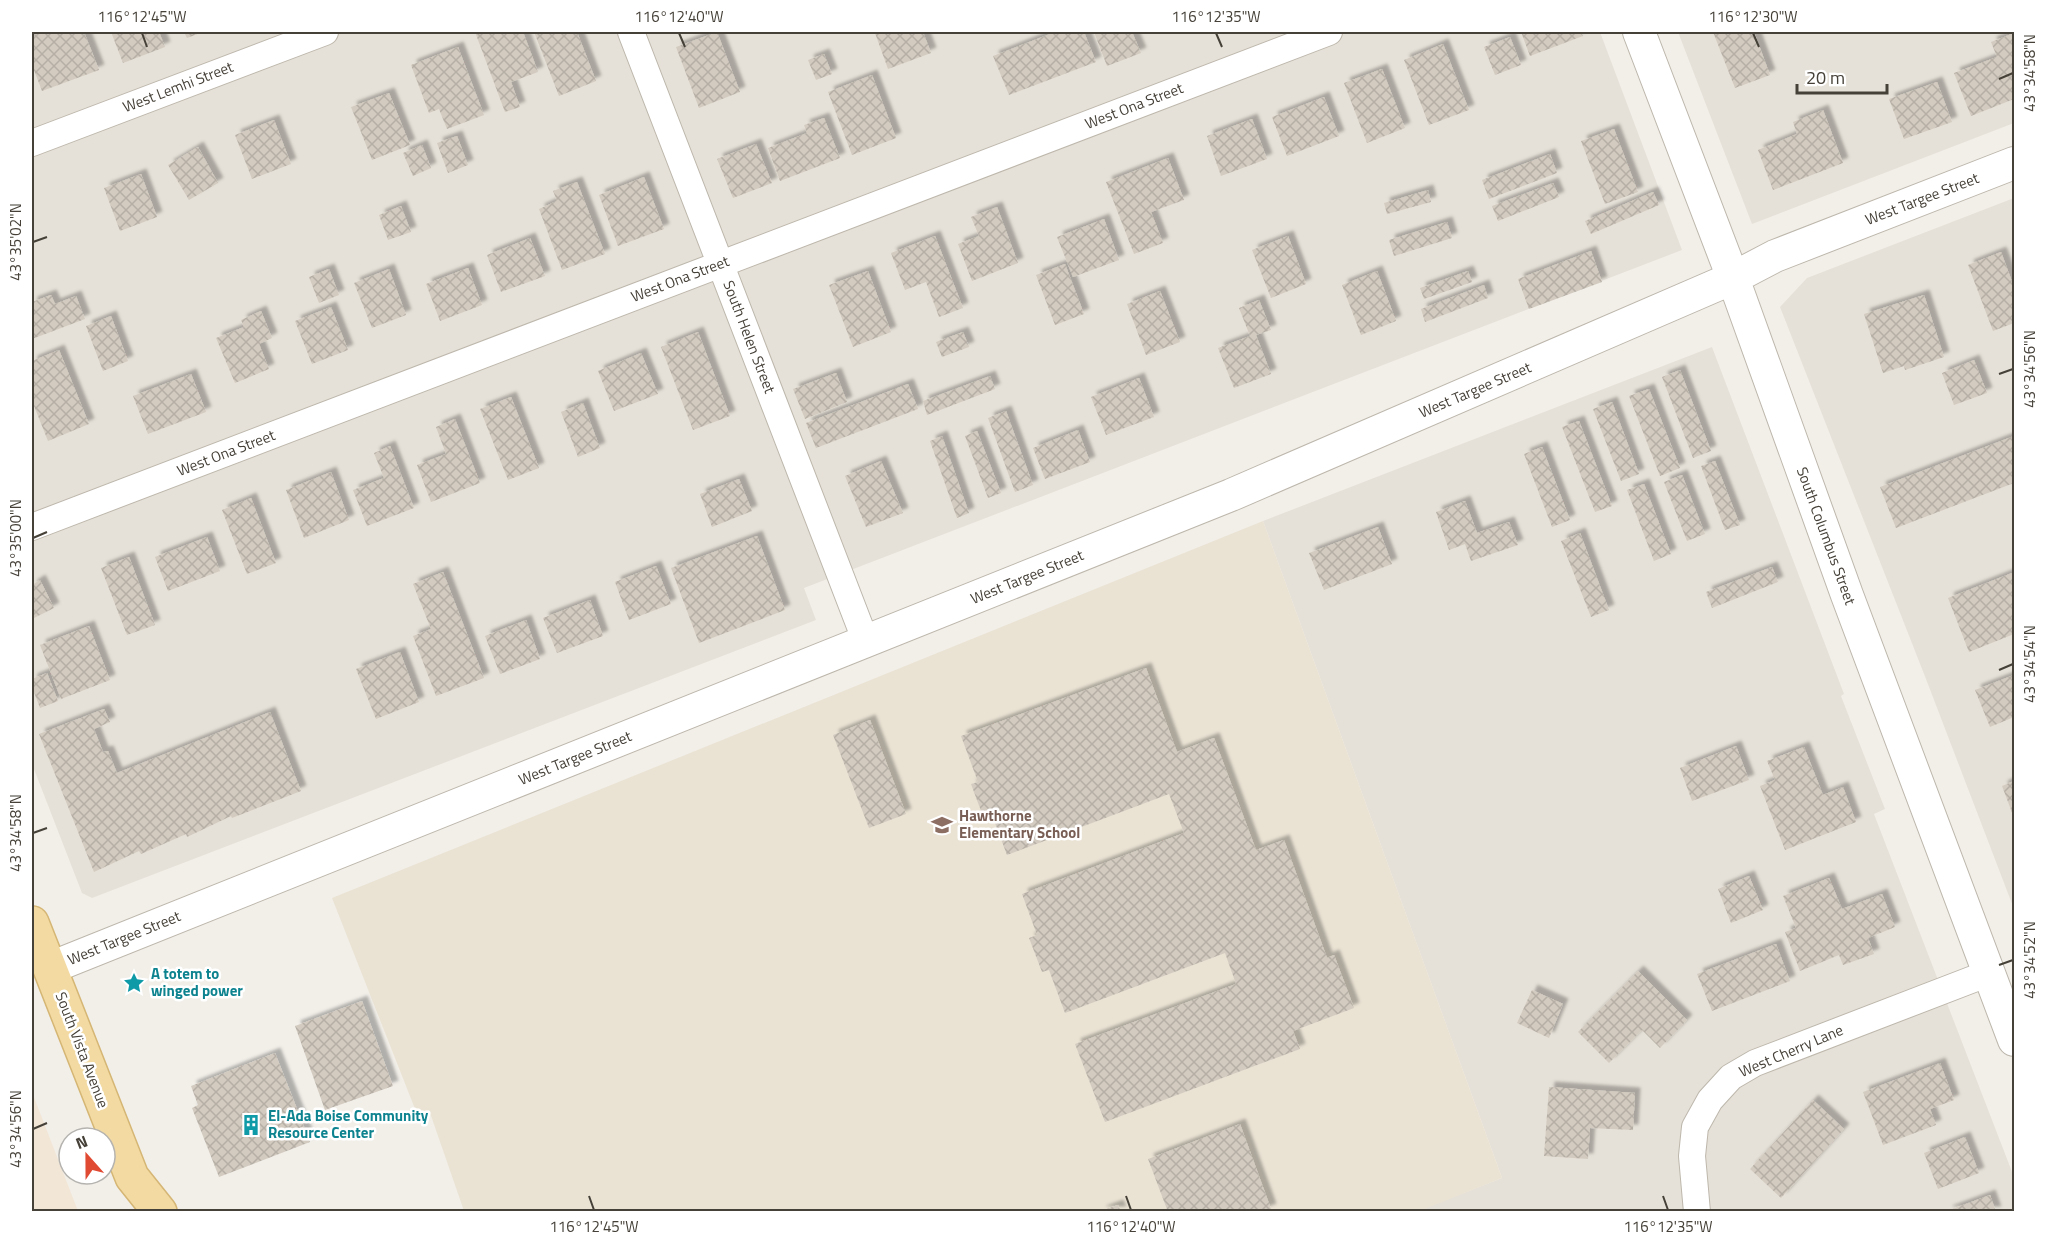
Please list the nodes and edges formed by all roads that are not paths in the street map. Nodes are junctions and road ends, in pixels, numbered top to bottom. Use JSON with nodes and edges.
{"nodes":[{"id":1,"x":325,"y":32,"type":"edge"},
{"id":2,"x":632,"y":32,"type":"edge"},
{"id":3,"x":1329,"y":32,"type":"edge"},
{"id":4,"x":1639,"y":32,"type":"edge"},
{"id":5,"x":32,"y":143,"type":"edge"},
{"id":6,"x":2014,"y":163,"type":"edge"},
{"id":7,"x":721,"y":264,"type":"junction"},
{"id":8,"x":1733,"y":278,"type":"junction"},
{"id":9,"x":32,"y":527,"type":"edge"},
{"id":10,"x":866,"y":642,"type":"junction"},
{"id":11,"x":32,"y":922,"type":"edge"},
{"id":12,"x":41,"y":972,"type":"edge"},
{"id":13,"x":1989,"y":973,"type":"junction"},
{"id":14,"x":2014,"y":1040,"type":"edge"},
{"id":15,"x":132,"y":1177,"type":"junction"},
{"id":16,"x":130,"y":1212,"type":"edge"},
{"id":17,"x":160,"y":1212,"type":"edge"},
{"id":18,"x":1697,"y":1212,"type":"edge"}],
"edges":[{"from":1,"to":5,"type":"street","name":"West Lemhi Street"},
{"from":2,"to":7,"type":"street","name":"South Helen Street"},
{"from":3,"to":7,"type":"street","name":"West Ona Street"},
{"from":4,"to":8,"type":"street","name":"South Columbus Street"},
{"from":6,"to":8,"type":"street","name":"West Targee Street"},
{"from":7,"to":9,"type":"street","name":"West Ona Street"},
{"from":7,"to":10,"type":"street","name":"South Helen Street"},
{"from":8,"to":10,"type":"street","name":"West Targee Street"},
{"from":8,"to":13,"type":"street","name":"South Columbus Street"},
{"from":10,"to":12,"type":"street","name":"West Targee Street"},
{"from":11,"to":12,"type":"main road","name":"South Vista Avenue"},
{"from":12,"to":15,"type":"main road","name":"South Vista Avenue"},
{"from":13,"to":14,"type":"street","name":"South Columbus Street"},
{"from":13,"to":18,"type":"street","name":"West Cherry Lane"},
{"from":15,"to":16,"type":"main road","name":"South Vista Avenue"},
{"from":15,"to":17,"type":"main road","name":"South Vista Avenue"}]}
